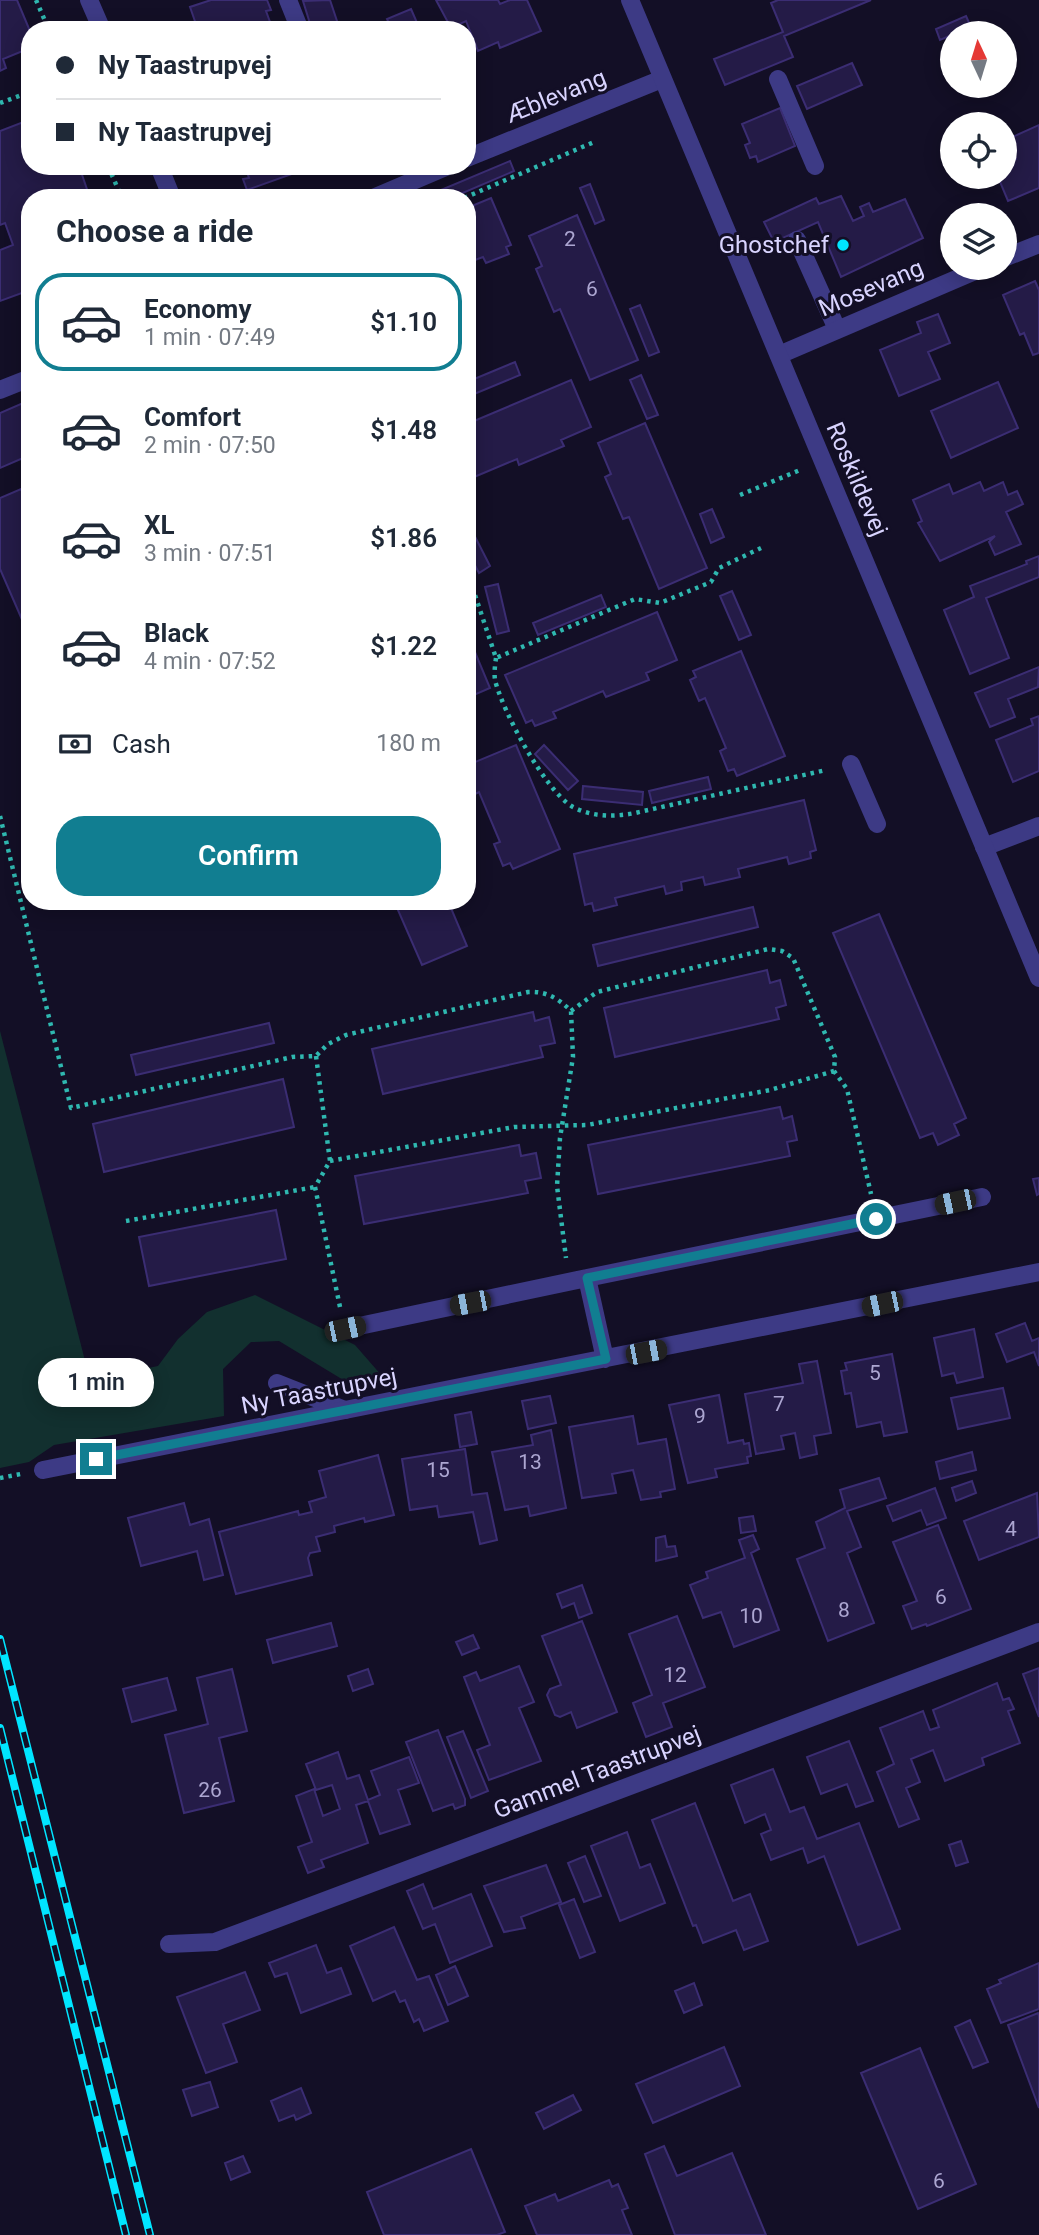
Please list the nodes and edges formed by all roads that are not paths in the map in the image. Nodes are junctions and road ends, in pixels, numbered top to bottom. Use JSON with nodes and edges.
{"nodes":[{"id":1,"x":288,"y":0,"type":"edge"},
{"id":2,"x":630,"y":0,"type":"edge"},
{"id":3,"x":95,"y":2,"type":"edge"},
{"id":4,"x":100,"y":21,"type":"edge"},
{"id":5,"x":296,"y":21,"type":"edge"},
{"id":6,"x":662,"y":79,"type":"junction"},
{"id":7,"x":778,"y":79,"type":"dead end"},
{"id":8,"x":476,"y":154,"type":"edge"},
{"id":9,"x":815,"y":166,"type":"dead end"},
{"id":10,"x":428,"y":175,"type":"edge"},
{"id":11,"x":394,"y":189,"type":"edge"},
{"id":12,"x":797,"y":240,"type":"dead end"},
{"id":13,"x":1039,"y":244,"type":"edge"},
{"id":14,"x":1017,"y":253,"type":"edge"},
{"id":15,"x":953,"y":280,"type":"edge"},
{"id":16,"x":836,"y":329,"type":"junction"},
{"id":17,"x":779,"y":355,"type":"junction"},
{"id":18,"x":21,"y":382,"type":"edge"},
{"id":19,"x":0,"y":390,"type":"edge"},
{"id":20,"x":851,"y":764,"type":"road end"},
{"id":21,"x":877,"y":824,"type":"dead end"},
{"id":22,"x":1039,"y":825,"type":"edge"},
{"id":23,"x":984,"y":847,"type":"junction"},
{"id":24,"x":1039,"y":978,"type":"edge"},
{"id":25,"x":982,"y":1197,"type":"dead end"},
{"id":26,"x":1039,"y":1272,"type":"edge"},
{"id":27,"x":579,"y":1280,"type":"junction"},
{"id":28,"x":345,"y":1329,"type":"road end"},
{"id":29,"x":606,"y":1359,"type":"junction"},
{"id":30,"x":277,"y":1383,"type":"dead end"},
{"id":31,"x":345,"y":1410,"type":"junction"},
{"id":32,"x":43,"y":1470,"type":"dead end"},
{"id":33,"x":1039,"y":1632,"type":"edge"},
{"id":34,"x":169,"y":1944,"type":"dead end"}],
"edges":[{"from":1,"to":5,"type":"street"},
{"from":2,"to":6,"type":"street","name":"Roskildevej"},
{"from":3,"to":4,"type":"street"},
{"from":6,"to":8,"type":"street","name":"Æblevang"},
{"from":6,"to":17,"type":"street","name":"Roskildevej"},
{"from":7,"to":9,"type":"street"},
{"from":10,"to":11,"type":"street"},
{"from":12,"to":16,"type":"street"},
{"from":13,"to":14,"type":"street"},
{"from":15,"to":16,"type":"street","name":"Mosevang"},
{"from":16,"to":17,"type":"street","name":"Mosevang"},
{"from":17,"to":23,"type":"street","name":"Roskildevej"},
{"from":18,"to":19,"type":"street"},
{"from":20,"to":21,"type":"street"},
{"from":22,"to":23,"type":"street"},
{"from":23,"to":24,"type":"street","name":"Roskildevej"},
{"from":25,"to":27,"type":"street"},
{"from":26,"to":29,"type":"street","name":"Ny Taastrupvej"},
{"from":27,"to":28,"type":"street"},
{"from":27,"to":29,"type":"street"},
{"from":29,"to":31,"type":"street","name":"Ny Taastrupvej"},
{"from":30,"to":31,"type":"street"},
{"from":31,"to":32,"type":"street","name":"Ny Taastrupvej"},
{"from":33,"to":34,"type":"street","name":"Gammel Taastrupvej"}]}
